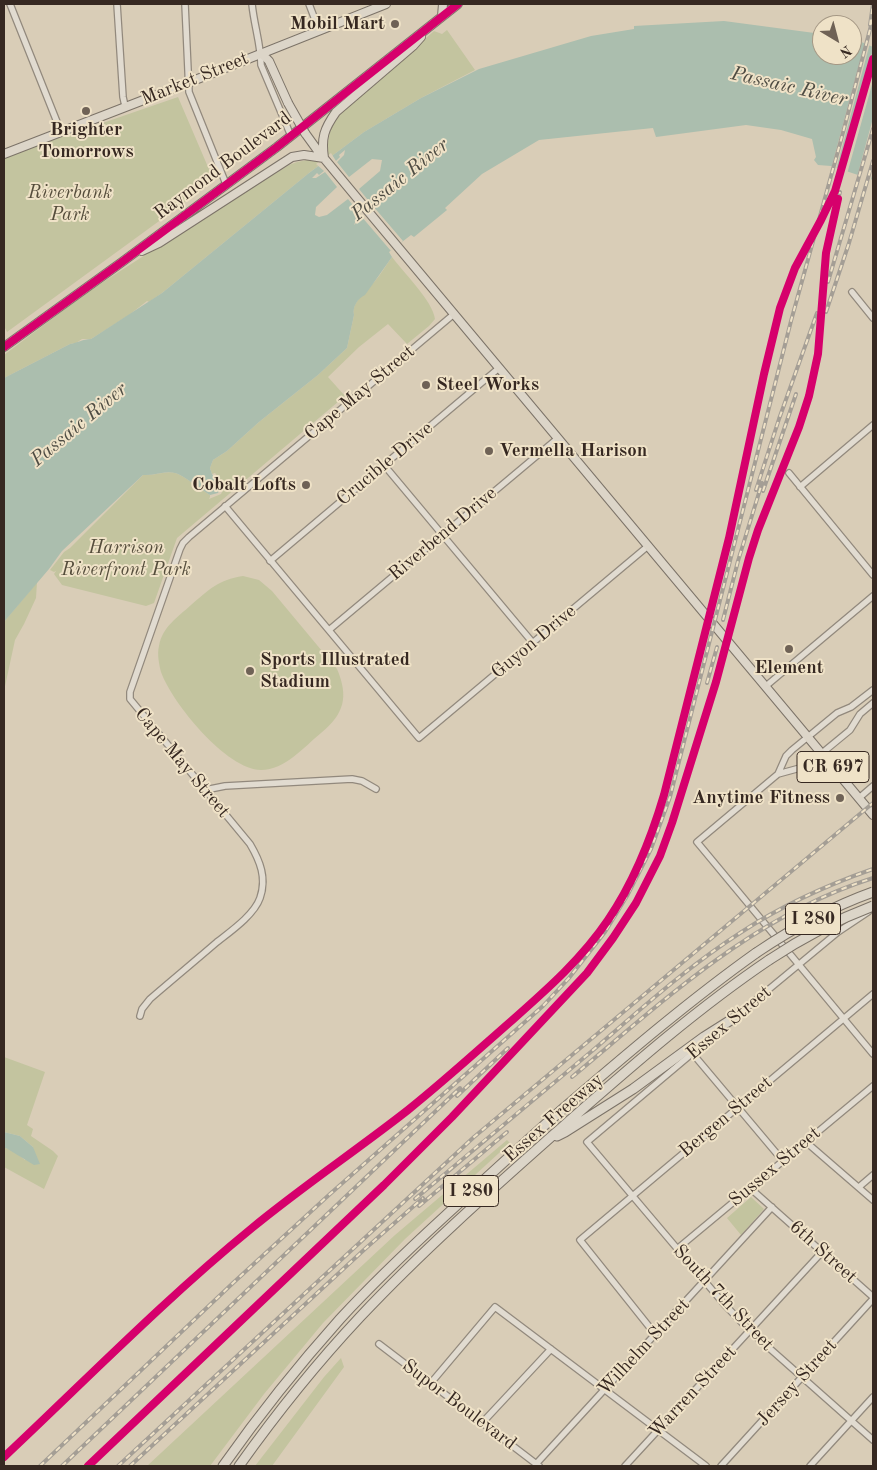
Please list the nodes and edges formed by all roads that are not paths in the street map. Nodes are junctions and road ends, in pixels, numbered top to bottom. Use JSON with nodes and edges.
{"nodes":[{"id":1,"x":10,"y":4,"type":"edge"},
{"id":2,"x":117,"y":4,"type":"edge"},
{"id":3,"x":185,"y":4,"type":"edge"},
{"id":4,"x":252,"y":4,"type":"edge"},
{"id":5,"x":309,"y":4,"type":"edge"},
{"id":6,"x":386,"y":4,"type":"edge"},
{"id":7,"x":443,"y":4,"type":"edge"},
{"id":8,"x":458,"y":4,"type":"edge"},
{"id":9,"x":373,"y":6,"type":"edge"},
{"id":10,"x":442,"y":16,"type":"junction"},
{"id":11,"x":431,"y":25,"type":"junction"},
{"id":12,"x":319,"y":30,"type":"junction"},
{"id":13,"x":261,"y":53,"type":"junction"},
{"id":14,"x":189,"y":82,"type":"junction"},
{"id":15,"x":125,"y":106,"type":"junction"},
{"id":16,"x":61,"y":132,"type":"junction"},
{"id":17,"x":291,"y":136,"type":"junction"},
{"id":18,"x":317,"y":151,"type":"junction"},
{"id":19,"x":4,"y":154,"type":"edge"},
{"id":20,"x":226,"y":184,"type":"junction"},
{"id":21,"x":128,"y":258,"type":"junction"},
{"id":22,"x":852,"y":292,"type":"dead end"},
{"id":23,"x":454,"y":314,"type":"junction"},
{"id":24,"x":873,"y":318,"type":"edge"},
{"id":25,"x":4,"y":347,"type":"edge"},
{"id":26,"x":499,"y":368,"type":"junction"},
{"id":27,"x":873,"y":425,"type":"edge"},
{"id":28,"x":558,"y":438,"type":"junction"},
{"id":29,"x":384,"y":465,"type":"junction"},
{"id":30,"x":789,"y":474,"type":"dead end"},
{"id":31,"x":800,"y":487,"type":"junction"},
{"id":32,"x":225,"y":506,"type":"junction"},
{"id":33,"x":441,"y":536,"type":"junction"},
{"id":34,"x":648,"y":546,"type":"junction"},
{"id":35,"x":270,"y":561,"type":"junction"},
{"id":36,"x":873,"y":575,"type":"edge"},
{"id":37,"x":873,"y":596,"type":"edge"},
{"id":38,"x":329,"y":630,"type":"junction"},
{"id":39,"x":533,"y":643,"type":"junction"},
{"id":40,"x":765,"y":685,"type":"junction"},
{"id":41,"x":873,"y":690,"type":"edge"},
{"id":42,"x":873,"y":702,"type":"edge"},
{"id":43,"x":808,"y":736,"type":"junction"},
{"id":44,"x":822,"y":753,"type":"junction"},
{"id":45,"x":778,"y":774,"type":"junction"},
{"id":46,"x":873,"y":786,"type":"edge"},
{"id":47,"x":376,"y":789,"type":"dead end"},
{"id":48,"x":205,"y":790,"type":"junction"},
{"id":49,"x":859,"y":798,"type":"junction"},
{"id":50,"x":873,"y":815,"type":"edge"},
{"id":51,"x":873,"y":892,"type":"edge"},
{"id":52,"x":873,"y":907,"type":"edge"},
{"id":53,"x":798,"y":965,"type":"junction"},
{"id":54,"x":873,"y":994,"type":"edge"},
{"id":55,"x":140,"y":1016,"type":"dead end"},
{"id":56,"x":734,"y":1018,"type":"junction"},
{"id":57,"x":844,"y":1018,"type":"junction"},
{"id":58,"x":693,"y":1054,"type":"junction"},
{"id":59,"x":873,"y":1054,"type":"edge"},
{"id":60,"x":873,"y":1086,"type":"edge"},
{"id":61,"x":738,"y":1107,"type":"junction"},
{"id":62,"x":548,"y":1140,"type":"junction"},
{"id":63,"x":587,"y":1142,"type":"joint"},
{"id":64,"x":806,"y":1142,"type":"junction"},
{"id":65,"x":783,"y":1161,"type":"junction"},
{"id":66,"x":873,"y":1175,"type":"edge"},
{"id":67,"x":859,"y":1187,"type":"junction"},
{"id":68,"x":750,"y":1188,"type":"junction"},
{"id":69,"x":632,"y":1196,"type":"junction"},
{"id":70,"x":873,"y":1200,"type":"edge"},
{"id":71,"x":772,"y":1207,"type":"junction"},
{"id":72,"x":677,"y":1249,"type":"junction"},
{"id":73,"x":822,"y":1252,"type":"junction"},
{"id":74,"x":704,"y":1281,"type":"junction"},
{"id":75,"x":873,"y":1298,"type":"edge"},
{"id":76,"x":750,"y":1330,"type":"junction"},
{"id":77,"x":655,"y":1334,"type":"junction"},
{"id":78,"x":379,"y":1344,"type":"dead end"},
{"id":79,"x":551,"y":1349,"type":"junction"},
{"id":80,"x":801,"y":1378,"type":"junction"},
{"id":81,"x":430,"y":1384,"type":"junction"},
{"id":82,"x":605,"y":1389,"type":"junction"},
{"id":83,"x":873,"y":1397,"type":"edge"},
{"id":84,"x":852,"y":1421,"type":"junction"},
{"id":85,"x":482,"y":1423,"type":"junction"},
{"id":86,"x":658,"y":1430,"type":"junction"},
{"id":87,"x":873,"y":1440,"type":"edge"},
{"id":88,"x":537,"y":1465,"type":"edge"},
{"id":89,"x":223,"y":1466,"type":"edge"},
{"id":90,"x":239,"y":1466,"type":"edge"},
{"id":91,"x":624,"y":1466,"type":"edge"},
{"id":92,"x":706,"y":1466,"type":"edge"},
{"id":93,"x":721,"y":1466,"type":"edge"},
{"id":94,"x":810,"y":1466,"type":"edge"}],
"edges":[{"from":1,"to":16,"type":"street"},
{"from":2,"to":15,"type":"street"},
{"from":3,"to":14,"type":"street"},
{"from":4,"to":13,"type":"street"},
{"from":5,"to":12,"type":"street"},
{"from":6,"to":9,"type":"main road","name":"Market Street"},
{"from":7,"to":10,"type":"main road"},
{"from":8,"to":10,"type":"main road","name":"Raymond Boulevard"},
{"from":9,"to":12,"type":"main road","name":"Market Street"},
{"from":10,"to":11,"type":"main road","name":"Raymond Boulevard"},
{"from":11,"to":17,"type":"main road","name":"Raymond Boulevard"},
{"from":11,"to":18,"type":"main road"},
{"from":12,"to":13,"type":"main road","name":"Market Street"},
{"from":13,"to":14,"type":"main road","name":"Market Street"},
{"from":13,"to":17,"type":"street"},
{"from":13,"to":18,"type":"main road","bridge":true},
{"from":14,"to":15,"type":"main road","name":"Market Street"},
{"from":14,"to":20,"type":"street"},
{"from":15,"to":16,"type":"main road","name":"Market Street"},
{"from":16,"to":19,"type":"main road","name":"Market Street"},
{"from":17,"to":20,"type":"main road","name":"Raymond Boulevard"},
{"from":18,"to":21,"type":"main road"},
{"from":18,"to":23,"type":"main road","number":"CR 697"},
{"from":20,"to":21,"type":"main road","name":"Raymond Boulevard"},
{"from":21,"to":25,"type":"main road","name":"Raymond Boulevard"},
{"from":22,"to":24,"type":"street"},
{"from":23,"to":26,"type":"main road","number":"CR 697"},
{"from":23,"to":32,"type":"street","name":"Cape May Street"},
{"from":26,"to":28,"type":"main road","number":"CR 697"},
{"from":26,"to":29,"type":"street","name":"Crucible Drive"},
{"from":27,"to":31,"type":"street"},
{"from":28,"to":33,"type":"street","name":"Riverbend Drive"},
{"from":28,"to":34,"type":"main road","number":"CR 697"},
{"from":29,"to":33,"type":"street"},
{"from":29,"to":35,"type":"street","name":"Crucible Drive"},
{"from":30,"to":31,"type":"street"},
{"from":31,"to":36,"type":"street"},
{"from":32,"to":35,"type":"street"},
{"from":32,"to":48,"type":"street","name":"Cape May Street"},
{"from":33,"to":38,"type":"street","name":"Riverbend Drive"},
{"from":33,"to":39,"type":"street"},
{"from":34,"to":39,"type":"street","name":"Guyon Drive"},
{"from":34,"to":40,"type":"main road","number":"CR 697"},
{"from":35,"to":38,"type":"street"},
{"from":37,"to":40,"type":"street"},
{"from":38,"to":39,"type":"street","name":"Guyon Drive"},
{"from":40,"to":43,"type":"main road","number":"CR 697"},
{"from":41,"to":43,"type":"street"},
{"from":42,"to":44,"type":"street"},
{"from":43,"to":44,"type":"main road","number":"CR 697"},
{"from":43,"to":45,"type":"street"},
{"from":44,"to":45,"type":"street"},
{"from":44,"to":49,"type":"main road","number":"CR 697"},
{"from":45,"to":53,"type":"street"},
{"from":46,"to":49,"type":"street"},
{"from":47,"to":48,"type":"street"},
{"from":48,"to":55,"type":"street","name":"Cape May Street"},
{"from":49,"to":50,"type":"main road","number":"CR 697"},
{"from":51,"to":89,"type":"highway","name":"Essex Freeway","number":"I 280","bridge":true},
{"from":52,"to":53,"type":"street","name":"Essex Street"},
{"from":52,"to":62,"type":"highway","name":"Essex Freeway","number":"I 280","bridge":true},
{"from":53,"to":56,"type":"street","name":"Essex Street"},
{"from":53,"to":57,"type":"street"},
{"from":54,"to":57,"type":"street","name":"Bergen Street"},
{"from":56,"to":58,"type":"street","name":"Essex Street"},
{"from":56,"to":62,"type":"highway"},
{"from":57,"to":59,"type":"street"},
{"from":57,"to":61,"type":"street","name":"Bergen Street"},
{"from":58,"to":61,"type":"street"},
{"from":58,"to":63,"type":"street","name":"Essex Street"},
{"from":60,"to":64,"type":"street","name":"Sussex Street"},
{"from":61,"to":65,"type":"street"},
{"from":61,"to":69,"type":"street","name":"Bergen Street"},
{"from":62,"to":90,"type":"highway","name":"Essex Freeway","number":"I 280"},
{"from":63,"to":69,"type":"street","name":"South 7th Street"},
{"from":64,"to":65,"type":"street","name":"Sussex Street"},
{"from":64,"to":67,"type":"street"},
{"from":65,"to":68,"type":"street","name":"Sussex Street"},
{"from":66,"to":67,"type":"street"},
{"from":67,"to":70,"type":"street"},
{"from":68,"to":71,"type":"street","name":"6th Street"},
{"from":68,"to":72,"type":"street","name":"Sussex Street"},
{"from":69,"to":72,"type":"street","name":"South 7th Street"},
{"from":69,"to":77,"type":"street","name":"Bergen Street"},
{"from":71,"to":73,"type":"street","name":"6th Street"},
{"from":71,"to":74,"type":"street","name":"Wilhelm Street"},
{"from":72,"to":74,"type":"street","name":"South 7th Street"},
{"from":73,"to":75,"type":"street","name":"6th Street"},
{"from":73,"to":76,"type":"street","name":"Warren Street"},
{"from":74,"to":76,"type":"street","name":"South 7th Street"},
{"from":74,"to":77,"type":"street","name":"Wilhelm Street"},
{"from":75,"to":80,"type":"street","name":"Jersey Street"},
{"from":76,"to":80,"type":"street","name":"South 7th Street"},
{"from":76,"to":86,"type":"street","name":"Warren Street"},
{"from":77,"to":82,"type":"street","name":"Wilhelm Street"},
{"from":78,"to":81,"type":"street","name":"Supor Boulevard"},
{"from":79,"to":81,"type":"street"},
{"from":79,"to":82,"type":"street"},
{"from":79,"to":85,"type":"street"},
{"from":80,"to":84,"type":"street","name":"South 7th Street"},
{"from":80,"to":93,"type":"street","name":"Jersey Street"},
{"from":81,"to":85,"type":"street","name":"Supor Boulevard"},
{"from":82,"to":86,"type":"street"},
{"from":82,"to":88,"type":"street","name":"Wilhelm Street"},
{"from":83,"to":84,"type":"street"},
{"from":84,"to":87,"type":"street","name":"South 7th Street"},
{"from":84,"to":94,"type":"street"},
{"from":85,"to":88,"type":"street","name":"Supor Boulevard"},
{"from":86,"to":91,"type":"street","name":"Warren Street"},
{"from":86,"to":92,"type":"street"}]}
